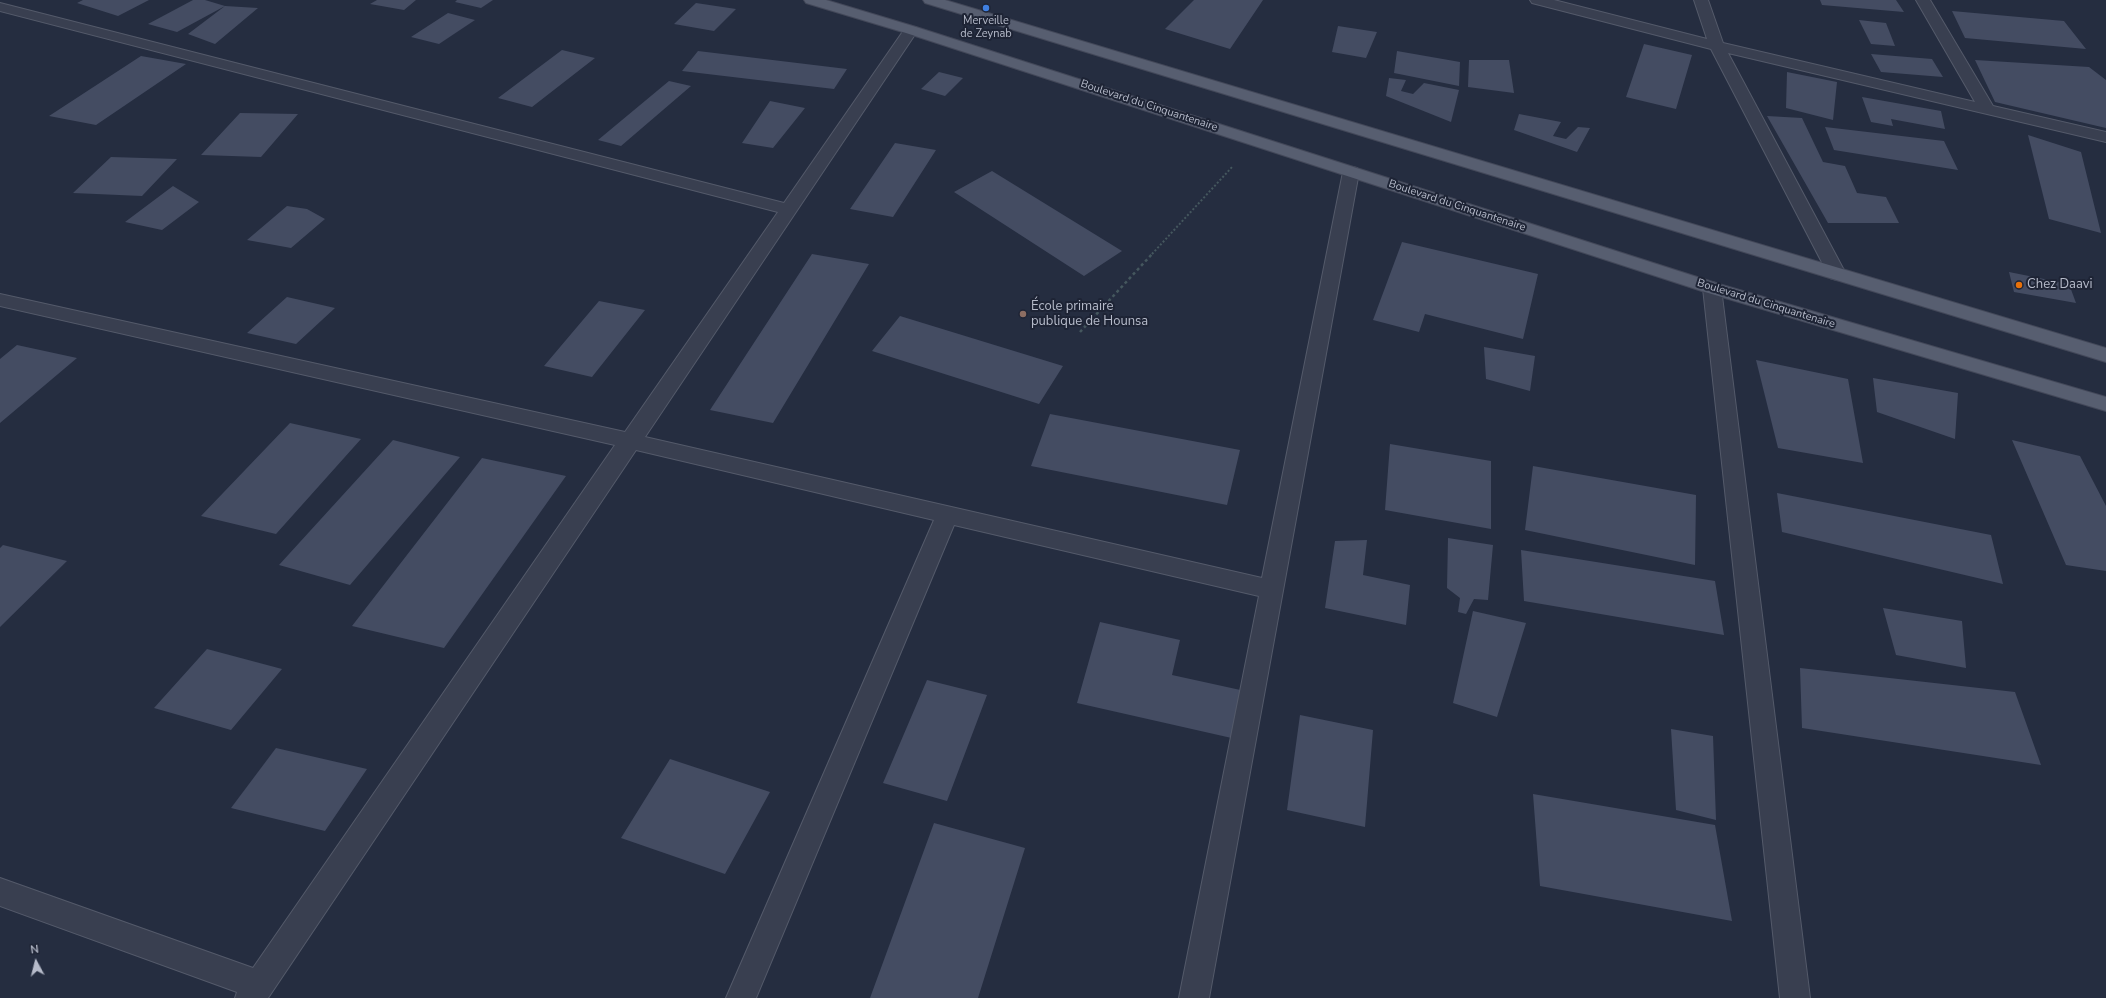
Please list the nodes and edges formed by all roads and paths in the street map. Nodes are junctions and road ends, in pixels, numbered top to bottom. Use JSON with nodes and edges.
{"nodes":[{"id":1,"x":811,"y":0,"type":"edge"},
{"id":2,"x":930,"y":0,"type":"edge"},
{"id":3,"x":1537,"y":0,"type":"edge"},
{"id":4,"x":1701,"y":0,"type":"edge"},
{"id":5,"x":1923,"y":0,"type":"edge"},
{"id":6,"x":951,"y":3,"type":"edge"},
{"id":7,"x":0,"y":7,"type":"edge"},
{"id":8,"x":911,"y":30,"type":"junction"},
{"id":9,"x":1717,"y":46,"type":"junction"},
{"id":10,"x":1988,"y":110,"type":"junction"},
{"id":11,"x":2106,"y":138,"type":"edge"},
{"id":12,"x":1257,"y":141,"type":"junction"},
{"id":13,"x":1351,"y":172,"type":"junction"},
{"id":14,"x":788,"y":209,"type":"junction"},
{"id":15,"x":1837,"y":274,"type":"junction"},
{"id":16,"x":1712,"y":288,"type":"junction"},
{"id":17,"x":0,"y":300,"type":"edge"},
{"id":18,"x":1080,"y":332,"type":"dead end"},
{"id":19,"x":2106,"y":355,"type":"edge"},
{"id":20,"x":2106,"y":404,"type":"edge"},
{"id":21,"x":630,"y":440,"type":"junction"},
{"id":22,"x":947,"y":514,"type":"junction"},
{"id":23,"x":1272,"y":590,"type":"junction"},
{"id":24,"x":0,"y":892,"type":"edge"},
{"id":25,"x":254,"y":992,"type":"edge"},
{"id":26,"x":741,"y":998,"type":"edge"},
{"id":27,"x":1194,"y":998,"type":"edge"},
{"id":28,"x":1795,"y":998,"type":"edge"}],
"edges":[{"from":1,"to":8,"type":"main road","name":"Boulevard du Cinquantenaire"},
{"from":2,"to":6,"type":"main road"},
{"from":3,"to":9,"type":"street"},
{"from":4,"to":9,"type":"street"},
{"from":5,"to":10,"type":"street"},
{"from":6,"to":15,"type":"main road"},
{"from":7,"to":14,"type":"street"},
{"from":8,"to":12,"type":"main road","name":"Boulevard du Cinquantenaire"},
{"from":8,"to":14,"type":"street"},
{"from":9,"to":10,"type":"street"},
{"from":9,"to":15,"type":"street"},
{"from":10,"to":11,"type":"street"},
{"from":12,"to":13,"type":"main road","name":"Boulevard du Cinquantenaire"},
{"from":12,"to":18,"type":"path"},
{"from":13,"to":16,"type":"main road","name":"Boulevard du Cinquantenaire"},
{"from":13,"to":23,"type":"street"},
{"from":14,"to":21,"type":"street"},
{"from":15,"to":19,"type":"main road"},
{"from":16,"to":20,"type":"main road","name":"Boulevard du Cinquantenaire"},
{"from":16,"to":28,"type":"street"},
{"from":17,"to":21,"type":"street"},
{"from":21,"to":22,"type":"street"},
{"from":21,"to":25,"type":"street"},
{"from":22,"to":23,"type":"street"},
{"from":22,"to":26,"type":"street"},
{"from":23,"to":27,"type":"street"},
{"from":24,"to":25,"type":"street"}]}
